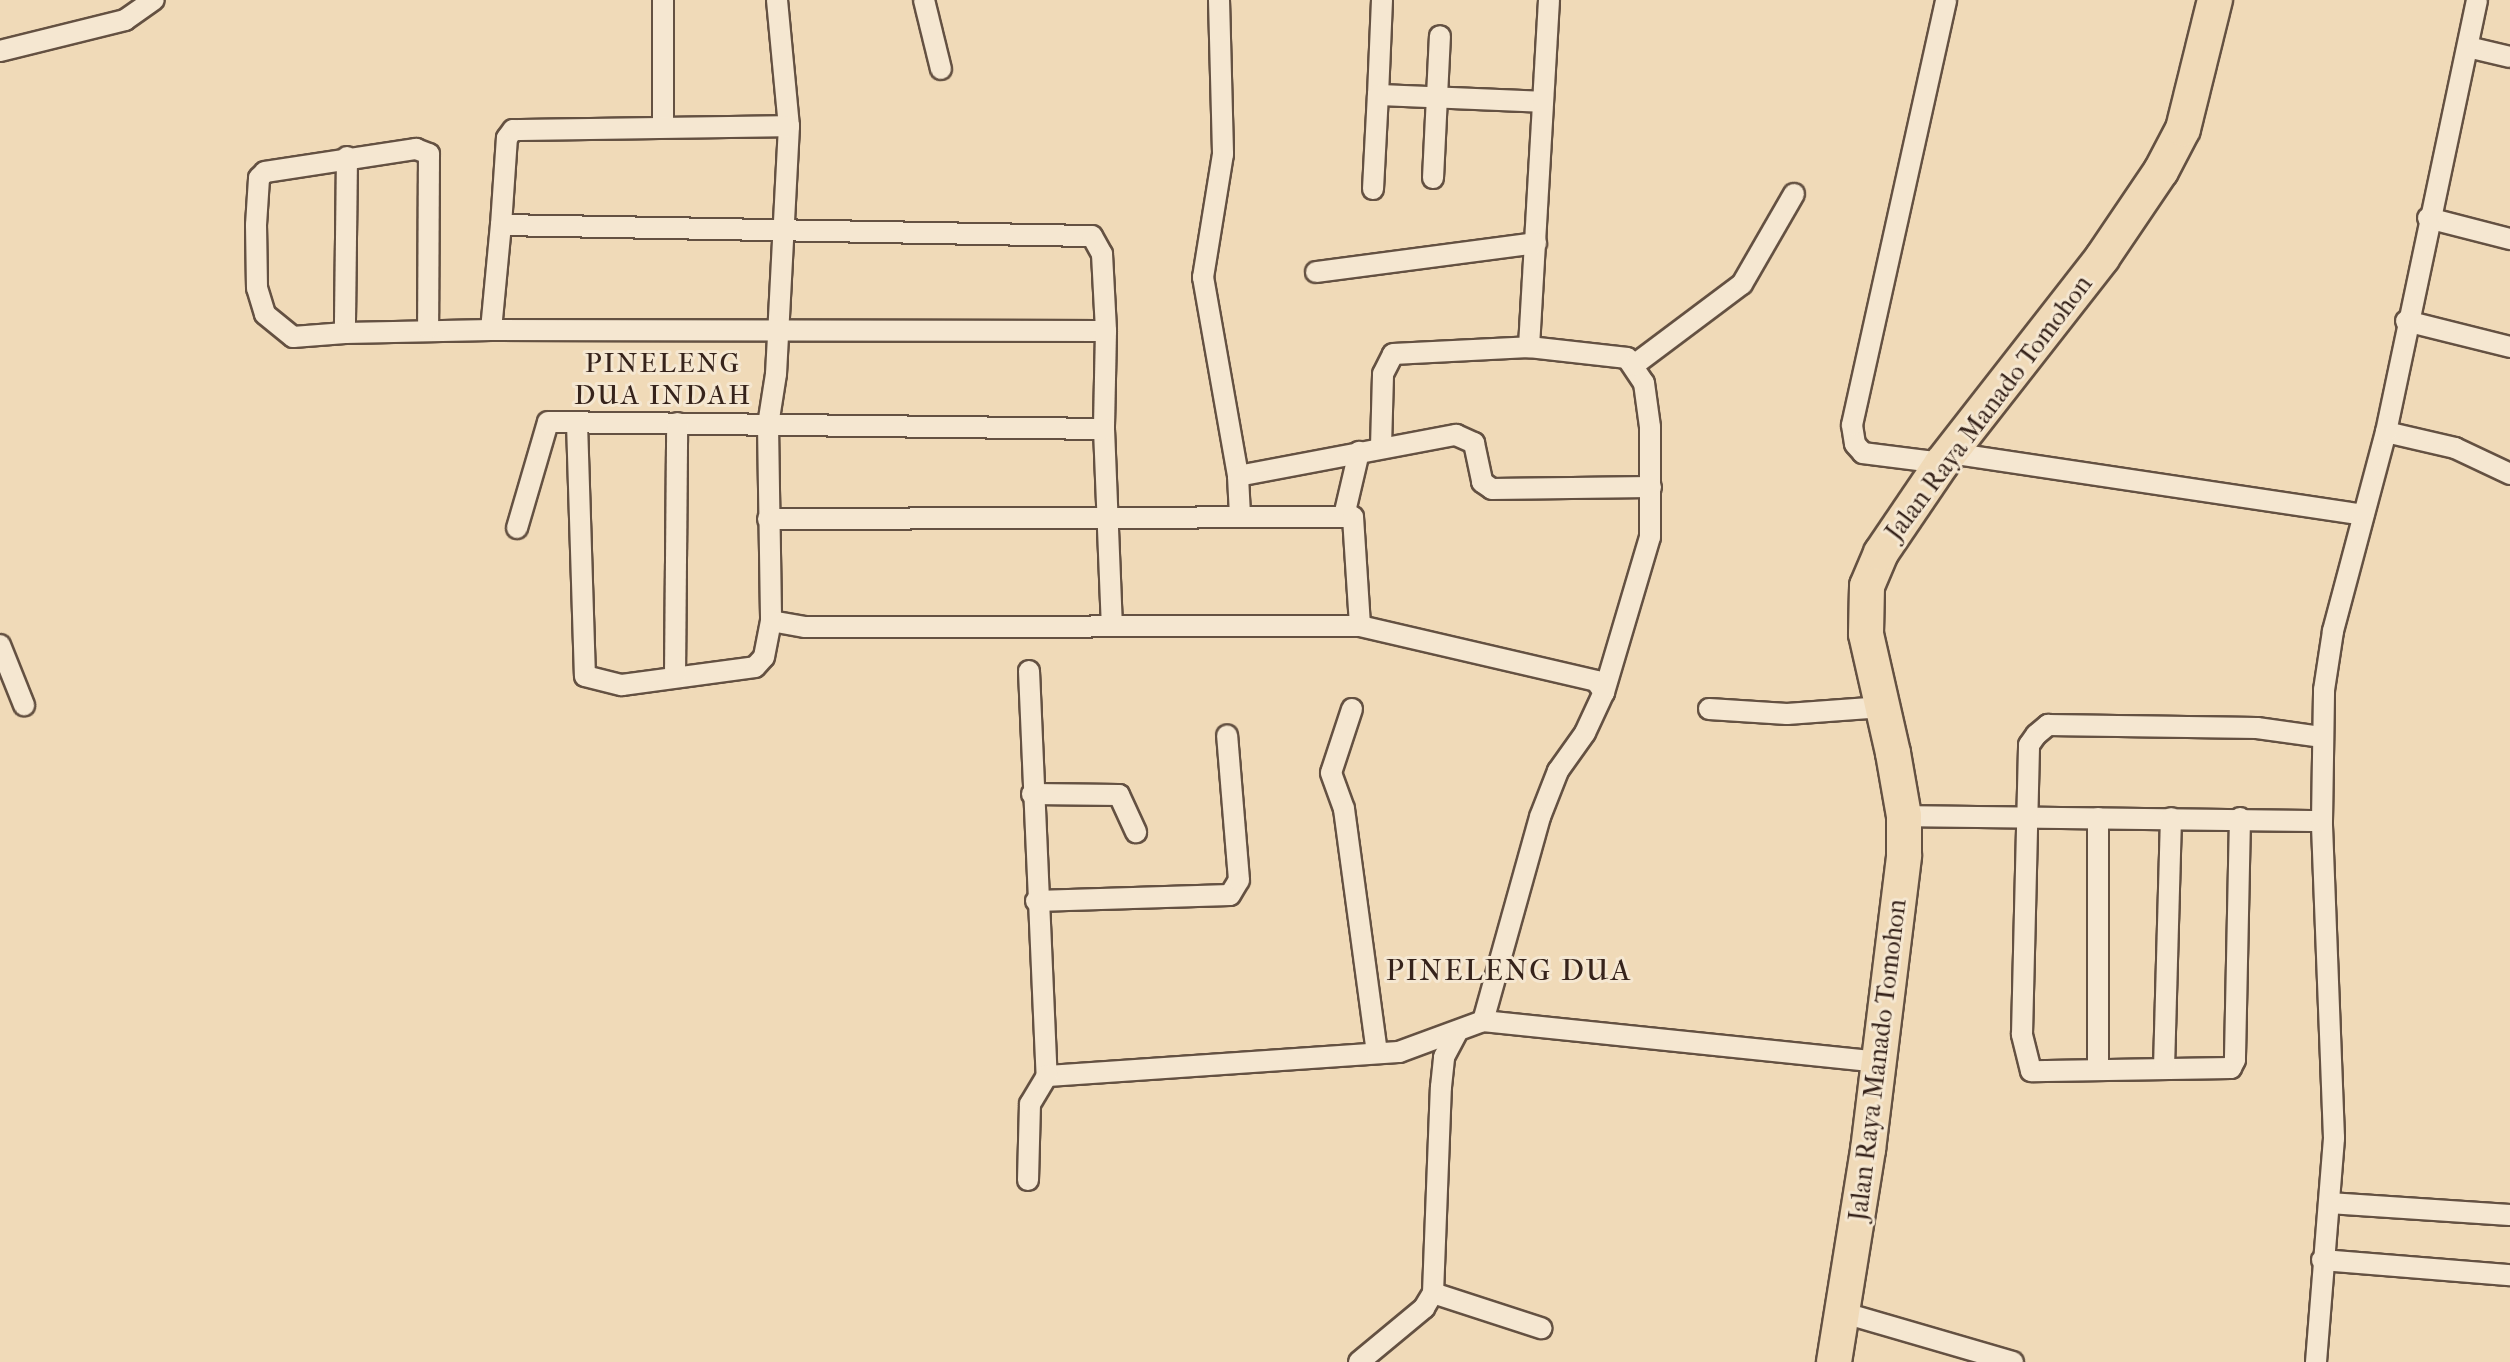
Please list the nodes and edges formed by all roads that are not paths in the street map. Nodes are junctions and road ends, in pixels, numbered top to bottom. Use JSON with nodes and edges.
{"nodes":[{"id":1,"x":154,"y":0,"type":"edge"},
{"id":2,"x":663,"y":0,"type":"edge"},
{"id":3,"x":777,"y":0,"type":"edge"},
{"id":4,"x":924,"y":0,"type":"edge"},
{"id":5,"x":1219,"y":0,"type":"edge"},
{"id":6,"x":1382,"y":0,"type":"edge"},
{"id":7,"x":1549,"y":0,"type":"edge"},
{"id":8,"x":1946,"y":0,"type":"edge"},
{"id":9,"x":2215,"y":0,"type":"edge"},
{"id":10,"x":2477,"y":0,"type":"edge"},
{"id":11,"x":1440,"y":36,"type":"dead end"},
{"id":12,"x":2468,"y":47,"type":"junction"},
{"id":13,"x":0,"y":51,"type":"edge"},
{"id":14,"x":2510,"y":57,"type":"edge"},
{"id":15,"x":941,"y":69,"type":"dead end"},
{"id":16,"x":1378,"y":95,"type":"junction"},
{"id":17,"x":1437,"y":97,"type":"junction"},
{"id":18,"x":1543,"y":102,"type":"junction"},
{"id":19,"x":789,"y":126,"type":"junction"},
{"id":20,"x":663,"y":127,"type":"junction"},
{"id":21,"x":347,"y":157,"type":"junction"},
{"id":22,"x":1433,"y":178,"type":"dead end"},
{"id":23,"x":1373,"y":189,"type":"dead end"},
{"id":24,"x":1794,"y":194,"type":"dead end"},
{"id":25,"x":2428,"y":218,"type":"junction"},
{"id":26,"x":501,"y":225,"type":"junction"},
{"id":27,"x":786,"y":232,"type":"junction"},
{"id":28,"x":2510,"y":239,"type":"edge"},
{"id":29,"x":1536,"y":243,"type":"junction"},
{"id":30,"x":1316,"y":272,"type":"dead end"},
{"id":31,"x":2406,"y":321,"type":"junction"},
{"id":32,"x":428,"y":329,"type":"junction"},
{"id":33,"x":491,"y":330,"type":"junction"},
{"id":34,"x":1106,"y":331,"type":"junction"},
{"id":35,"x":778,"y":332,"type":"junction"},
{"id":36,"x":345,"y":333,"type":"junction"},
{"id":37,"x":1529,"y":347,"type":"junction"},
{"id":38,"x":2510,"y":347,"type":"edge"},
{"id":39,"x":1634,"y":365,"type":"junction"},
{"id":40,"x":577,"y":423,"type":"junction"},
{"id":41,"x":677,"y":423,"type":"junction"},
{"id":42,"x":768,"y":425,"type":"junction"},
{"id":43,"x":1104,"y":429,"type":"junction"},
{"id":44,"x":2386,"y":432,"type":"junction"},
{"id":45,"x":1381,"y":447,"type":"junction"},
{"id":46,"x":1359,"y":452,"type":"junction"},
{"id":47,"x":1946,"y":458,"type":"junction"},
{"id":48,"x":2510,"y":474,"type":"edge"},
{"id":49,"x":1238,"y":476,"type":"junction"},
{"id":50,"x":1651,"y":487,"type":"junction"},
{"id":51,"x":2363,"y":515,"type":"junction"},
{"id":52,"x":1108,"y":516,"type":"junction"},
{"id":53,"x":1240,"y":516,"type":"junction"},
{"id":54,"x":1344,"y":516,"type":"junction"},
{"id":55,"x":768,"y":519,"type":"junction"},
{"id":56,"x":517,"y":528,"type":"dead end"},
{"id":57,"x":771,"y":621,"type":"junction"},
{"id":58,"x":1112,"y":624,"type":"junction"},
{"id":59,"x":1360,"y":626,"type":"junction"},
{"id":60,"x":0,"y":645,"type":"edge"},
{"id":61,"x":1029,"y":671,"type":"dead end"},
{"id":62,"x":675,"y":675,"type":"junction"},
{"id":63,"x":1604,"y":692,"type":"junction"},
{"id":64,"x":24,"y":705,"type":"dead end"},
{"id":65,"x":1883,"y":707,"type":"junction"},
{"id":66,"x":1352,"y":709,"type":"dead end"},
{"id":67,"x":1709,"y":709,"type":"dead end"},
{"id":68,"x":1227,"y":735,"type":"dead end"},
{"id":69,"x":2322,"y":737,"type":"junction"},
{"id":70,"x":1032,"y":794,"type":"junction"},
{"id":71,"x":1904,"y":816,"type":"junction"},
{"id":72,"x":2027,"y":818,"type":"junction"},
{"id":73,"x":2098,"y":818,"type":"junction"},
{"id":74,"x":2171,"y":818,"type":"junction"},
{"id":75,"x":2240,"y":818,"type":"junction"},
{"id":76,"x":2322,"y":821,"type":"junction"},
{"id":77,"x":1136,"y":832,"type":"dead end"},
{"id":78,"x":1036,"y":901,"type":"junction"},
{"id":79,"x":1483,"y":1021,"type":"junction"},
{"id":80,"x":1456,"y":1034,"type":"junction"},
{"id":81,"x":1377,"y":1053,"type":"junction"},
{"id":82,"x":1880,"y":1062,"type":"junction"},
{"id":83,"x":2164,"y":1068,"type":"junction"},
{"id":84,"x":2098,"y":1069,"type":"junction"},
{"id":85,"x":1047,"y":1076,"type":"junction"},
{"id":86,"x":1028,"y":1180,"type":"dead end"},
{"id":87,"x":2329,"y":1203,"type":"junction"},
{"id":88,"x":2510,"y":1215,"type":"edge"},
{"id":89,"x":2322,"y":1260,"type":"junction"},
{"id":90,"x":2510,"y":1275,"type":"edge"},
{"id":91,"x":1433,"y":1293,"type":"junction"},
{"id":92,"x":1844,"y":1313,"type":"junction"},
{"id":93,"x":1541,"y":1328,"type":"dead end"},
{"id":94,"x":1359,"y":1362,"type":"edge"},
{"id":95,"x":1834,"y":1362,"type":"edge"},
{"id":96,"x":2013,"y":1362,"type":"edge"},
{"id":97,"x":2316,"y":1362,"type":"edge"}],
"edges":[{"from":1,"to":13,"type":"street"},
{"from":2,"to":20,"type":"street"},
{"from":3,"to":19,"type":"street"},
{"from":4,"to":15,"type":"street"},
{"from":5,"to":49,"type":"street"},
{"from":6,"to":16,"type":"street"},
{"from":7,"to":18,"type":"street"},
{"from":8,"to":47,"type":"street"},
{"from":9,"to":47,"type":"highway","name":"Jalan Raya Manado Tomohon"},
{"from":10,"to":12,"type":"street"},
{"from":11,"to":17,"type":"street"},
{"from":12,"to":14,"type":"street"},
{"from":12,"to":25,"type":"street"},
{"from":16,"to":17,"type":"street"},
{"from":16,"to":23,"type":"street"},
{"from":17,"to":18,"type":"street"},
{"from":17,"to":22,"type":"street"},
{"from":18,"to":29,"type":"street"},
{"from":19,"to":20,"type":"street"},
{"from":19,"to":27,"type":"street"},
{"from":20,"to":26,"type":"street"},
{"from":21,"to":32,"type":"street"},
{"from":21,"to":36,"type":"street"},
{"from":21,"to":36,"type":"street"},
{"from":24,"to":39,"type":"street"},
{"from":25,"to":28,"type":"street"},
{"from":25,"to":31,"type":"street"},
{"from":26,"to":27,"type":"street"},
{"from":26,"to":33,"type":"street"},
{"from":27,"to":34,"type":"street"},
{"from":27,"to":35,"type":"street"},
{"from":29,"to":30,"type":"street"},
{"from":29,"to":37,"type":"street"},
{"from":31,"to":38,"type":"street"},
{"from":31,"to":44,"type":"street"},
{"from":32,"to":33,"type":"street"},
{"from":32,"to":36,"type":"street"},
{"from":33,"to":35,"type":"street"},
{"from":34,"to":35,"type":"street"},
{"from":34,"to":43,"type":"street"},
{"from":35,"to":42,"type":"street"},
{"from":37,"to":39,"type":"street"},
{"from":37,"to":45,"type":"street"},
{"from":39,"to":50,"type":"street"},
{"from":40,"to":41,"type":"street"},
{"from":40,"to":56,"type":"street"},
{"from":40,"to":62,"type":"street"},
{"from":41,"to":42,"type":"street"},
{"from":41,"to":62,"type":"street"},
{"from":42,"to":43,"type":"street"},
{"from":42,"to":55,"type":"street"},
{"from":43,"to":52,"type":"street"},
{"from":44,"to":48,"type":"street"},
{"from":44,"to":51,"type":"street"},
{"from":45,"to":46,"type":"street"},
{"from":45,"to":50,"type":"street"},
{"from":46,"to":49,"type":"street"},
{"from":46,"to":54,"type":"street"},
{"from":47,"to":51,"type":"street"},
{"from":47,"to":65,"type":"highway","name":"Jalan Raya Manado Tomohon"},
{"from":49,"to":53,"type":"street"},
{"from":50,"to":63,"type":"street"},
{"from":51,"to":69,"type":"street"},
{"from":52,"to":53,"type":"street"},
{"from":52,"to":55,"type":"street"},
{"from":52,"to":58,"type":"street"},
{"from":53,"to":54,"type":"street"},
{"from":54,"to":59,"type":"street"},
{"from":55,"to":57,"type":"street"},
{"from":57,"to":58,"type":"street"},
{"from":57,"to":62,"type":"street"},
{"from":58,"to":59,"type":"street"},
{"from":59,"to":63,"type":"street"},
{"from":60,"to":64,"type":"street"},
{"from":61,"to":70,"type":"street"},
{"from":63,"to":79,"type":"street"},
{"from":65,"to":67,"type":"street"},
{"from":65,"to":71,"type":"highway","name":"Jalan Raya Manado Tomohon"},
{"from":66,"to":81,"type":"street"},
{"from":68,"to":78,"type":"street"},
{"from":69,"to":72,"type":"street"},
{"from":69,"to":76,"type":"street"},
{"from":70,"to":77,"type":"street"},
{"from":70,"to":78,"type":"street"},
{"from":71,"to":72,"type":"street"},
{"from":71,"to":82,"type":"highway","name":"Jalan Raya Manado Tomohon"},
{"from":72,"to":73,"type":"street"},
{"from":72,"to":84,"type":"street"},
{"from":73,"to":74,"type":"street"},
{"from":73,"to":84,"type":"street"},
{"from":74,"to":75,"type":"street"},
{"from":74,"to":83,"type":"street"},
{"from":75,"to":76,"type":"street"},
{"from":75,"to":83,"type":"street"},
{"from":76,"to":87,"type":"street"},
{"from":78,"to":85,"type":"street"},
{"from":79,"to":80,"type":"street"},
{"from":79,"to":82,"type":"street"},
{"from":80,"to":81,"type":"street"},
{"from":80,"to":91,"type":"street"},
{"from":81,"to":85,"type":"street"},
{"from":82,"to":92,"type":"highway","name":"Jalan Raya Manado Tomohon"},
{"from":83,"to":84,"type":"street"},
{"from":85,"to":86,"type":"street"},
{"from":87,"to":88,"type":"street"},
{"from":87,"to":89,"type":"street"},
{"from":89,"to":90,"type":"street"},
{"from":89,"to":97,"type":"street"},
{"from":91,"to":93,"type":"street"},
{"from":91,"to":94,"type":"street"},
{"from":92,"to":95,"type":"highway","name":"Jalan Raya Manado Tomohon"},
{"from":92,"to":96,"type":"street"}]}
